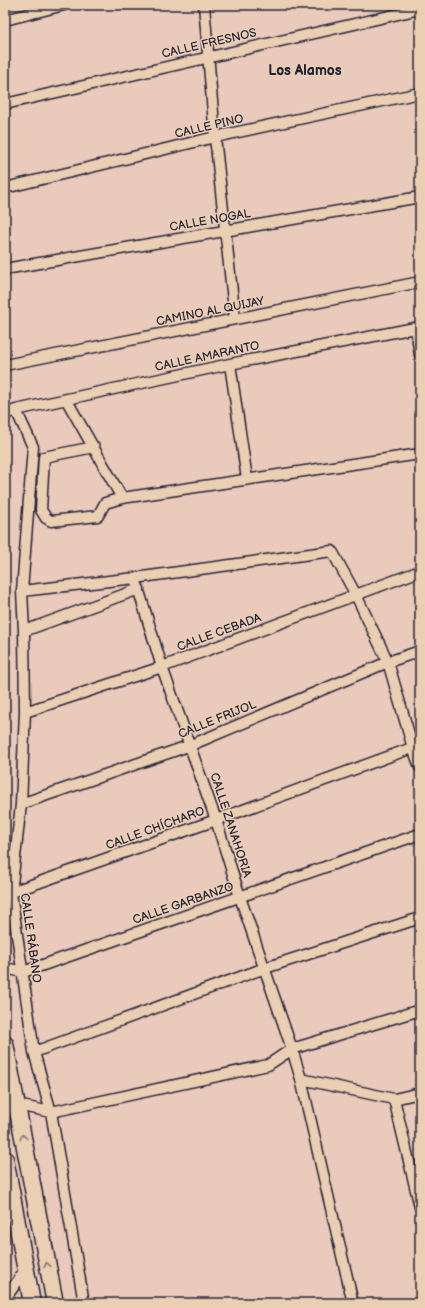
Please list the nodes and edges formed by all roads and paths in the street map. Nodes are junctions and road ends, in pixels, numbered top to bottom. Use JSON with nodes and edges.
{"nodes":[{"id":1,"x":64,"y":5,"type":"edge"},
{"id":2,"x":204,"y":5,"type":"edge"},
{"id":3,"x":36,"y":8,"type":"edge"},
{"id":4,"x":420,"y":9,"type":"edge"},
{"id":5,"x":5,"y":20,"type":"edge"},
{"id":6,"x":209,"y":57,"type":"junction"},
{"id":7,"x":420,"y":94,"type":"edge"},
{"id":8,"x":5,"y":104,"type":"edge"},
{"id":9,"x":215,"y":137,"type":"junction"},
{"id":10,"x":5,"y":188,"type":"edge"},
{"id":11,"x":420,"y":196,"type":"edge"},
{"id":12,"x":226,"y":230,"type":"junction"},
{"id":13,"x":5,"y":269,"type":"edge"},
{"id":14,"x":420,"y":282,"type":"edge"},
{"id":15,"x":235,"y":319,"type":"junction"},
{"id":16,"x":418,"y":328,"type":"edge"},
{"id":17,"x":420,"y":355,"type":"edge"},
{"id":18,"x":230,"y":364,"type":"junction"},
{"id":19,"x":5,"y":365,"type":"edge"},
{"id":20,"x":66,"y":399,"type":"junction"},
{"id":21,"x":16,"y":410,"type":"junction"},
{"id":22,"x":5,"y":414,"type":"edge"},
{"id":23,"x":94,"y":447,"type":"junction"},
{"id":24,"x":420,"y":454,"type":"edge"},
{"id":25,"x":247,"y":479,"type":"junction"},
{"id":26,"x":122,"y":498,"type":"junction"},
{"id":27,"x":420,"y":571,"type":"edge"},
{"id":28,"x":135,"y":578,"type":"junction"},
{"id":29,"x":139,"y":589,"type":"junction"},
{"id":30,"x":22,"y":591,"type":"junction"},
{"id":31,"x":356,"y":595,"type":"junction"},
{"id":32,"x":24,"y":631,"type":"junction"},
{"id":33,"x":420,"y":651,"type":"edge"},
{"id":34,"x":388,"y":662,"type":"junction"},
{"id":35,"x":162,"y":667,"type":"junction"},
{"id":36,"x":25,"y":712,"type":"junction"},
{"id":37,"x":191,"y":745,"type":"junction"},
{"id":38,"x":416,"y":746,"type":"edge"},
{"id":39,"x":420,"y":767,"type":"edge"},
{"id":40,"x":21,"y":804,"type":"junction"},
{"id":41,"x":216,"y":820,"type":"junction"},
{"id":42,"x":420,"y":834,"type":"edge"},
{"id":43,"x":8,"y":894,"type":"edge"},
{"id":44,"x":240,"y":897,"type":"junction"},
{"id":45,"x":420,"y":918,"type":"edge"},
{"id":46,"x":5,"y":968,"type":"edge"},
{"id":47,"x":265,"y":968,"type":"junction"},
{"id":48,"x":23,"y":972,"type":"junction"},
{"id":49,"x":420,"y":1010,"type":"edge"},
{"id":50,"x":5,"y":1044,"type":"edge"},
{"id":51,"x":292,"y":1049,"type":"junction"},
{"id":52,"x":34,"y":1052,"type":"junction"},
{"id":53,"x":301,"y":1080,"type":"junction"},
{"id":54,"x":420,"y":1094,"type":"edge"},
{"id":55,"x":394,"y":1098,"type":"junction"},
{"id":56,"x":17,"y":1105,"type":"junction"},
{"id":57,"x":51,"y":1112,"type":"junction"},
{"id":58,"x":5,"y":1160,"type":"edge"},
{"id":59,"x":420,"y":1207,"type":"edge"},
{"id":60,"x":26,"y":1269,"type":"junction"},
{"id":61,"x":5,"y":1299,"type":"edge"},
{"id":62,"x":32,"y":1303,"type":"edge"},
{"id":63,"x":55,"y":1303,"type":"edge"},
{"id":64,"x":84,"y":1303,"type":"edge"},
{"id":65,"x":353,"y":1303,"type":"edge"}],
"edges":[{"from":1,"to":3,"type":"street"},
{"from":2,"to":6,"type":"street"},
{"from":3,"to":5,"type":"street"},
{"from":4,"to":6,"type":"street","name":"CALLE FRESNOS"},
{"from":6,"to":8,"type":"street","name":"CALLE FRESNOS"},
{"from":6,"to":9,"type":"street"},
{"from":7,"to":9,"type":"street","name":"CALLE PINO"},
{"from":9,"to":10,"type":"street","name":"CALLE PINO"},
{"from":9,"to":12,"type":"street"},
{"from":11,"to":12,"type":"street","name":"CALLE NOGAL"},
{"from":12,"to":13,"type":"street","name":"CALLE NOGAL"},
{"from":12,"to":15,"type":"street"},
{"from":14,"to":15,"type":"street","name":"CAMINO AL QUIJAY"},
{"from":15,"to":19,"type":"street","name":"CAMINO AL QUIJAY"},
{"from":16,"to":17,"type":"street"},
{"from":16,"to":18,"type":"street","name":"CALLE AMARANTO"},
{"from":18,"to":20,"type":"street","name":"CALLE AMARANTO"},
{"from":18,"to":25,"type":"street"},
{"from":20,"to":21,"type":"street","name":"CALLE AMARANTO"},
{"from":20,"to":23,"type":"street"},
{"from":21,"to":22,"type":"street","name":"CALLE AMARANTO"},
{"from":21,"to":30,"type":"street","name":"CALLE RÁBANO"},
{"from":23,"to":26,"type":"street"},
{"from":23,"to":26,"type":"street"},
{"from":24,"to":25,"type":"street"},
{"from":25,"to":26,"type":"street"},
{"from":27,"to":31,"type":"street","name":"CALLE CEBADA"},
{"from":28,"to":29,"type":"street","name":"CALLE ZANAHORIA"},
{"from":28,"to":30,"type":"street"},
{"from":28,"to":31,"type":"street"},
{"from":29,"to":32,"type":"street"},
{"from":29,"to":35,"type":"street","name":"CALLE ZANAHORIA"},
{"from":30,"to":32,"type":"street","name":"CALLE RÁBANO"},
{"from":31,"to":34,"type":"street"},
{"from":31,"to":35,"type":"street","name":"CALLE CEBADA"},
{"from":32,"to":36,"type":"street","name":"CALLE RÁBANO"},
{"from":33,"to":34,"type":"street","name":"CALLE FRIJOL"},
{"from":34,"to":37,"type":"street","name":"CALLE FRIJOL"},
{"from":34,"to":38,"type":"street"},
{"from":35,"to":36,"type":"street","name":"CALLE CEBADA"},
{"from":35,"to":37,"type":"street","name":"CALLE ZANAHORIA"},
{"from":36,"to":40,"type":"street","name":"CALLE RÁBANO"},
{"from":37,"to":40,"type":"street","name":"CALLE FRIJOL"},
{"from":37,"to":41,"type":"street","name":"CALLE ZANAHORIA"},
{"from":38,"to":39,"type":"street"},
{"from":38,"to":41,"type":"street","name":"CALLE CHÍCHARO"},
{"from":40,"to":43,"type":"street","name":"CALLE RÁBANO"},
{"from":41,"to":43,"type":"street","name":"CALLE CHÍCHARO"},
{"from":41,"to":44,"type":"street","name":"CALLE ZANAHORIA"},
{"from":42,"to":44,"type":"street","name":"CALLE GARBANZO"},
{"from":43,"to":48,"type":"street","name":"CALLE RÁBANO"},
{"from":44,"to":47,"type":"street","name":"CALLE ZANAHORIA"},
{"from":44,"to":48,"type":"street","name":"CALLE GARBANZO"},
{"from":45,"to":47,"type":"street"},
{"from":46,"to":48,"type":"street"},
{"from":47,"to":51,"type":"street","name":"CALLE ZANAHORIA"},
{"from":47,"to":52,"type":"street"},
{"from":48,"to":52,"type":"street","name":"CALLE RÁBANO"},
{"from":49,"to":51,"type":"street"},
{"from":50,"to":56,"type":"main road"},
{"from":51,"to":53,"type":"street","name":"CALLE ZANAHORIA"},
{"from":51,"to":57,"type":"street"},
{"from":52,"to":57,"type":"street","name":"CALLE RÁBANO"},
{"from":53,"to":55,"type":"street"},
{"from":53,"to":65,"type":"street","name":"CALLE ZANAHORIA"},
{"from":54,"to":55,"type":"street"},
{"from":55,"to":59,"type":"street"},
{"from":56,"to":57,"type":"street"},
{"from":63,"to":56,"type":"main road","one_way":true},
{"from":57,"to":64,"type":"street","name":"CALLE RÁBANO"},
{"from":58,"to":60,"type":"main road"},
{"from":60,"to":61,"type":"street"},
{"from":60,"to":62,"type":"main road"}]}
